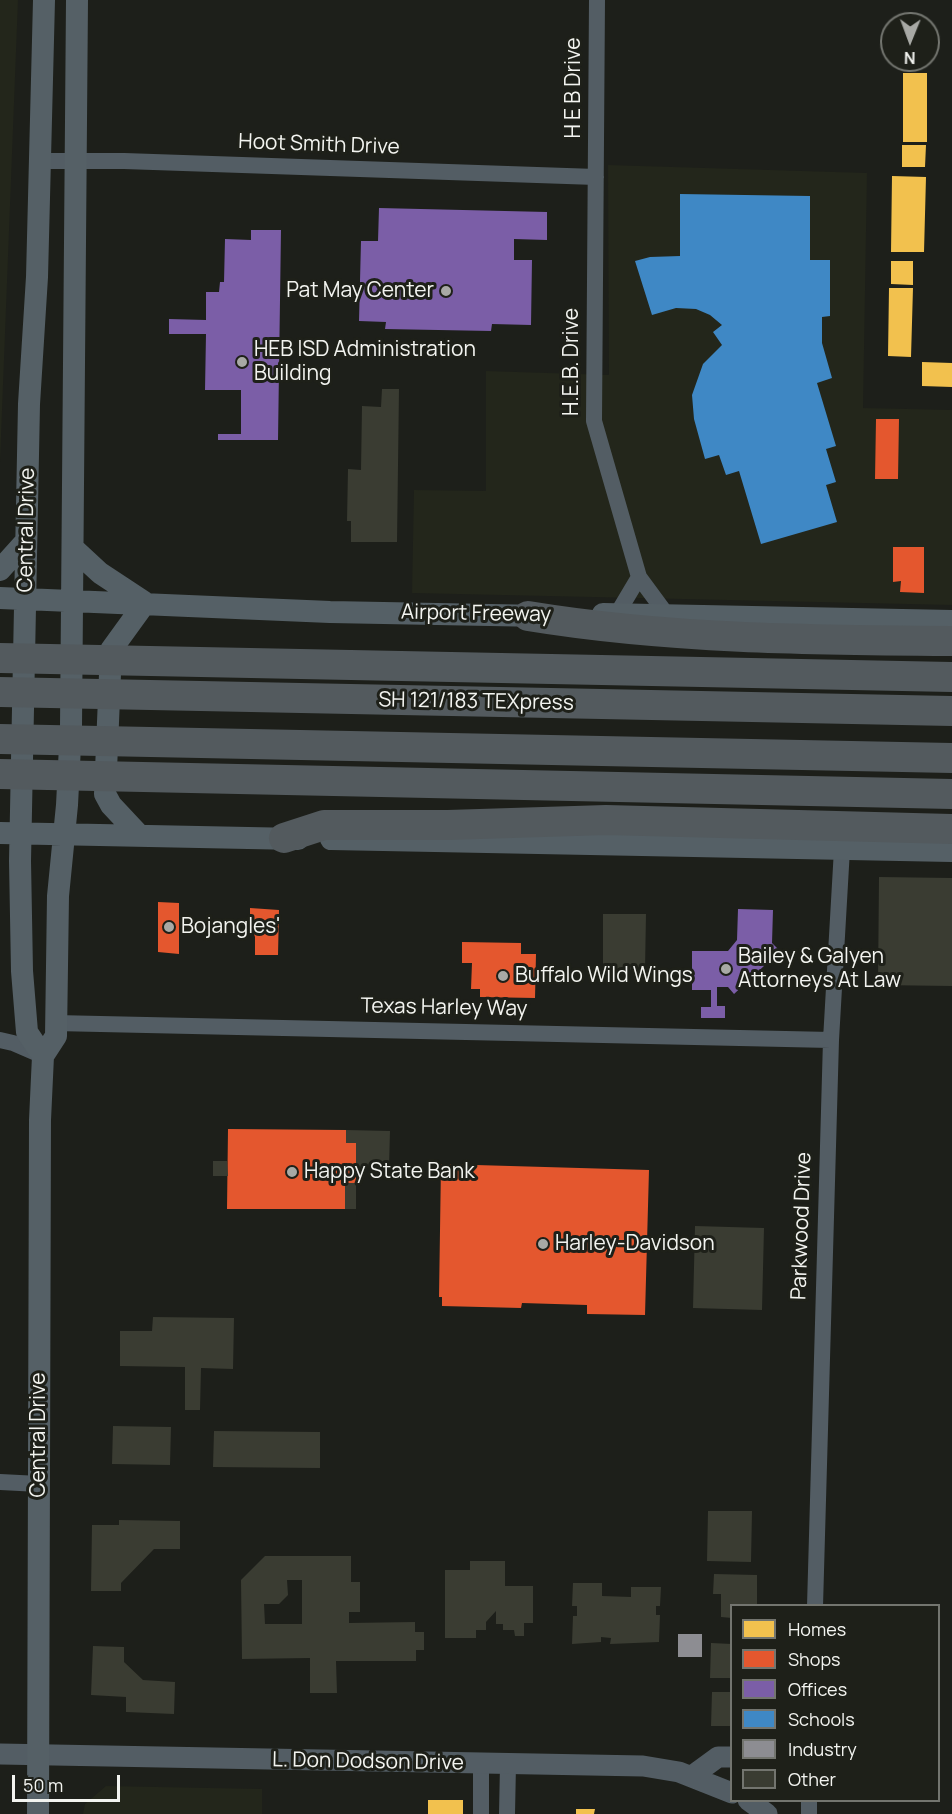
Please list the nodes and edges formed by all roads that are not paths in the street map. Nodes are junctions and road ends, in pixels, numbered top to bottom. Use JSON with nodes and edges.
{"nodes":[{"id":1,"x":44,"y":0,"type":"edge"},
{"id":2,"x":77,"y":0,"type":"edge"},
{"id":3,"x":597,"y":0,"type":"edge"},
{"id":4,"x":40,"y":161,"type":"junction"},
{"id":5,"x":77,"y":161,"type":"junction"},
{"id":6,"x":596,"y":177,"type":"junction"},
{"id":7,"x":38,"y":237,"type":"junction"},
{"id":8,"x":76,"y":237,"type":"junction"},
{"id":9,"x":27,"y":541,"type":"junction"},
{"id":10,"x":73,"y":548,"type":"junction"},
{"id":11,"x":0,"y":570,"type":"edge"},
{"id":12,"x":639,"y":577,"type":"junction"},
{"id":13,"x":0,"y":598,"type":"edge"},
{"id":14,"x":26,"y":599,"type":"junction"},
{"id":15,"x":73,"y":600,"type":"junction"},
{"id":16,"x":145,"y":603,"type":"junction"},
{"id":17,"x":617,"y":614,"type":"junction"},
{"id":18,"x":667,"y":615,"type":"junction"},
{"id":19,"x":528,"y":616,"type":"junction"},
{"id":20,"x":952,"y":621,"type":"edge"},
{"id":21,"x":952,"y":641,"type":"edge"},
{"id":22,"x":0,"y":658,"type":"edge"},
{"id":23,"x":952,"y":677,"type":"edge"},
{"id":24,"x":0,"y":692,"type":"edge"},
{"id":25,"x":952,"y":711,"type":"edge"},
{"id":26,"x":0,"y":739,"type":"edge"},
{"id":27,"x":952,"y":758,"type":"edge"},
{"id":28,"x":0,"y":774,"type":"edge"},
{"id":29,"x":952,"y":794,"type":"edge"},
{"id":30,"x":952,"y":829,"type":"edge"},
{"id":31,"x":10,"y":834,"type":"edge"},
{"id":32,"x":64,"y":835,"type":"junction"},
{"id":33,"x":140,"y":836,"type":"junction"},
{"id":34,"x":284,"y":838,"type":"junction"},
{"id":35,"x":842,"y":849,"type":"junction"},
{"id":36,"x":952,"y":851,"type":"edge"},
{"id":37,"x":0,"y":874,"type":"edge"},
{"id":38,"x":21,"y":897,"type":"junction"},
{"id":39,"x":22,"y":970,"type":"junction"},
{"id":40,"x":55,"y":1023,"type":"junction"},
{"id":41,"x":0,"y":1040,"type":"edge"},
{"id":42,"x":831,"y":1040,"type":"junction"},
{"id":43,"x":43,"y":1056,"type":"junction"},
{"id":44,"x":0,"y":1482,"type":"edge"},
{"id":45,"x":39,"y":1484,"type":"junction"},
{"id":46,"x":814,"y":1604,"type":"edge"},
{"id":47,"x":0,"y":1754,"type":"edge"},
{"id":48,"x":38,"y":1756,"type":"junction"},
{"id":49,"x":730,"y":1757,"type":"edge"},
{"id":50,"x":481,"y":1765,"type":"junction"},
{"id":51,"x":508,"y":1765,"type":"junction"},
{"id":52,"x":692,"y":1776,"type":"junction"},
{"id":53,"x":730,"y":1792,"type":"edge"},
{"id":54,"x":751,"y":1802,"type":"edge"},
{"id":55,"x":38,"y":1814,"type":"edge"},
{"id":56,"x":481,"y":1814,"type":"edge"},
{"id":57,"x":507,"y":1814,"type":"edge"},
{"id":58,"x":767,"y":1814,"type":"edge"}],
"edges":[{"from":1,"to":4,"type":"main road","name":"Central Drive"},
{"from":2,"to":5,"type":"main road","name":"Central Drive"},
{"from":3,"to":6,"type":"street","name":"H E B Drive"},
{"from":4,"to":5,"type":"street","name":"Hoot Smith Drive"},
{"from":4,"to":7,"type":"main road","name":"Central Drive"},
{"from":5,"to":6,"type":"street","name":"Hoot Smith Drive"},
{"from":5,"to":8,"type":"main road","name":"Central Drive"},
{"from":6,"to":12,"type":"street","name":"H.E.B. Drive"},
{"from":7,"to":8,"type":"main road"},
{"from":7,"to":9,"type":"main road","name":"Central Drive"},
{"from":8,"to":10,"type":"main road","name":"Central Drive"},
{"from":9,"to":11,"type":"main road"},
{"from":9,"to":14,"type":"main road","name":"Central Drive"},
{"from":10,"to":15,"type":"main road","name":"Central Drive"},
{"from":10,"to":16,"type":"main road"},
{"from":12,"to":17,"type":"street"},
{"from":12,"to":18,"type":"street","name":"H.E.B. Drive"},
{"from":13,"to":14,"type":"main road","name":"Airport Freeway"},
{"from":14,"to":15,"type":"main road","name":"Airport Freeway"},
{"from":14,"to":31,"type":"main road","name":"Central Drive"},
{"from":15,"to":16,"type":"main road","name":"Airport Freeway"},
{"from":15,"to":32,"type":"main road","name":"Central Drive"},
{"from":16,"to":19,"type":"main road","name":"Airport Freeway"},
{"from":16,"to":33,"type":"main road"},
{"from":17,"to":18,"type":"main road","name":"Airport Freeway"},
{"from":17,"to":19,"type":"main road","name":"Airport Freeway"},
{"from":18,"to":20,"type":"main road","name":"Airport Freeway"},
{"from":19,"to":21,"type":"highway"},
{"from":22,"to":23,"type":"highway"},
{"from":24,"to":25,"type":"highway","name":"SH 121/183 TEXpress"},
{"from":26,"to":27,"type":"highway"},
{"from":28,"to":29,"type":"highway"},
{"from":30,"to":34,"type":"highway"},
{"from":31,"to":32,"type":"main road"},
{"from":31,"to":38,"type":"main road","name":"Central Drive"},
{"from":32,"to":33,"type":"main road"},
{"from":32,"to":40,"type":"main road","name":"Central Drive"},
{"from":33,"to":34,"type":"main road"},
{"from":34,"to":35,"type":"main road"},
{"from":35,"to":36,"type":"main road"},
{"from":35,"to":42,"type":"street","name":"Parkwood Drive"},
{"from":37,"to":38,"type":"main road"},
{"from":38,"to":39,"type":"main road","name":"Central Drive"},
{"from":39,"to":40,"type":"main road"},
{"from":39,"to":43,"type":"main road","name":"Central Drive"},
{"from":40,"to":42,"type":"street","name":"Texas Harley Way"},
{"from":40,"to":43,"type":"main road","name":"Central Drive"},
{"from":41,"to":43,"type":"street"},
{"from":42,"to":46,"type":"street","name":"Parkwood Drive"},
{"from":43,"to":45,"type":"main road","name":"Central Drive"},
{"from":44,"to":45,"type":"street"},
{"from":45,"to":48,"type":"main road","name":"Central Drive"},
{"from":47,"to":48,"type":"street","name":"L. Don Dodson Drive"},
{"from":48,"to":50,"type":"street","name":"L. Don Dodson Drive"},
{"from":48,"to":55,"type":"main road","name":"Central Drive"},
{"from":49,"to":52,"type":"street"},
{"from":50,"to":51,"type":"street","name":"L. Don Dodson Drive"},
{"from":50,"to":56,"type":"street"},
{"from":51,"to":52,"type":"street","name":"L. Don Dodson Drive"},
{"from":51,"to":57,"type":"street"},
{"from":52,"to":53,"type":"street","name":"L. Don Dodson Drive"},
{"from":54,"to":58,"type":"street"}]}
